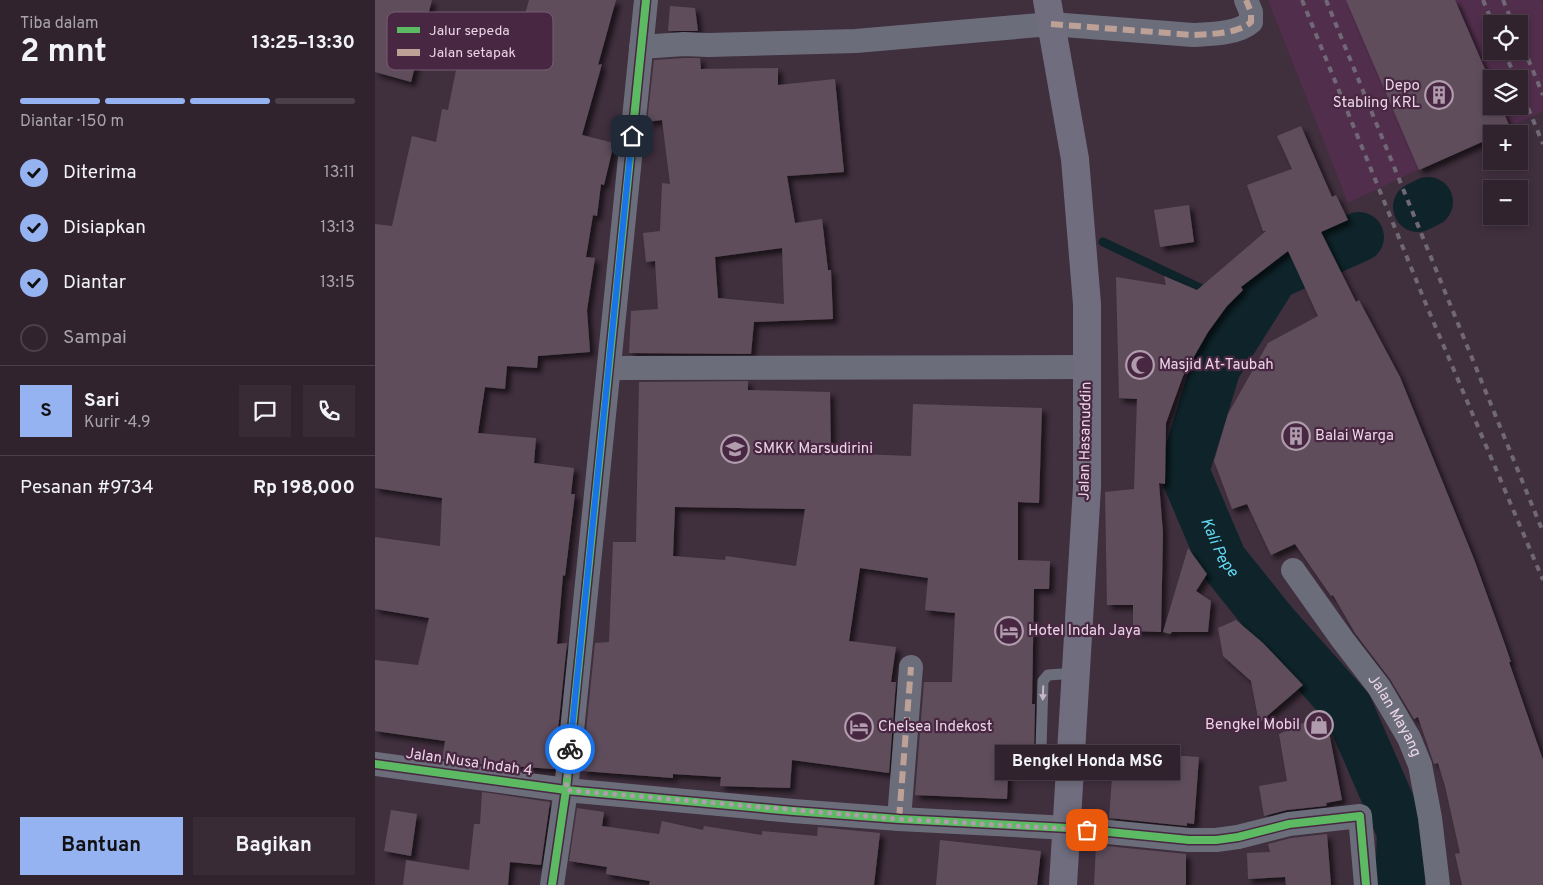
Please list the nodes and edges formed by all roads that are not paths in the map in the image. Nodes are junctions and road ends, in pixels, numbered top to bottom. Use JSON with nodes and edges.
{"nodes":[{"id":1,"x":646,"y":0,"type":"edge"},
{"id":2,"x":1246,"y":0,"type":"edge"},
{"id":3,"x":1049,"y":12,"type":"edge"},
{"id":4,"x":641,"y":47,"type":"junction"},
{"id":5,"x":609,"y":368,"type":"junction"},
{"id":6,"x":1087,"y":368,"type":"junction"},
{"id":7,"x":1293,"y":570,"type":"dead end"},
{"id":8,"x":911,"y":667,"type":"dead end"},
{"id":9,"x":375,"y":764,"type":"edge"},
{"id":10,"x":566,"y":790,"type":"junction"},
{"id":11,"x":899,"y":819,"type":"junction"},
{"id":12,"x":1068,"y":828,"type":"junction"},
{"id":13,"x":552,"y":885,"type":"edge"},
{"id":14,"x":1063,"y":885,"type":"edge"},
{"id":15,"x":1366,"y":885,"type":"edge"},
{"id":16,"x":1437,"y":885,"type":"edge"}],
"edges":[{"from":1,"to":4,"type":"street"},
{"from":2,"to":3,"type":"street"},
{"from":3,"to":4,"type":"street"},
{"from":3,"to":6,"type":"main road","name":"Jalan Hasanuddin"},
{"from":4,"to":5,"type":"street"},
{"from":5,"to":6,"type":"street"},
{"from":5,"to":10,"type":"street"},
{"from":6,"to":12,"type":"main road","name":"Jalan Hasanuddin"},
{"from":7,"to":16,"type":"street","name":"Jalan Mayang"},
{"from":8,"to":11,"type":"street"},
{"from":9,"to":10,"type":"street","name":"Jalan Nusa Indah 4"},
{"from":10,"to":11,"type":"street","name":"Jalan Nusa Indah 4"},
{"from":10,"to":13,"type":"street"},
{"from":11,"to":12,"type":"street","name":"Jalan Nusa Indah 4"},
{"from":12,"to":14,"type":"main road","name":"Jalan Hasanuddin"},
{"from":12,"to":15,"type":"street","name":"Jalan Nusa Indah 4"}]}
